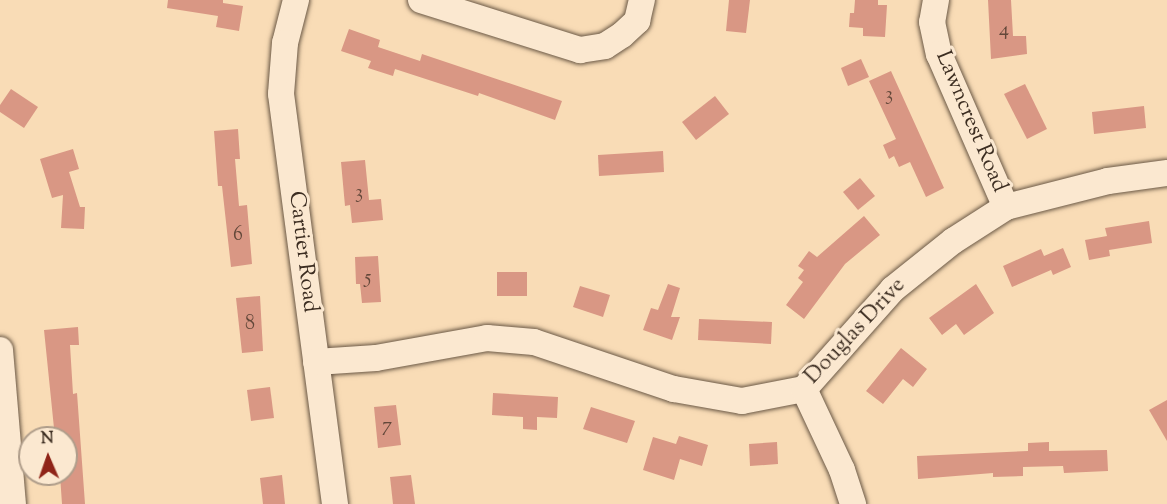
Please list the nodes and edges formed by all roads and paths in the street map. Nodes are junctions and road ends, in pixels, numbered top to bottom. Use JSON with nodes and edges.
{"nodes":[{"id":1,"x":296,"y":0,"type":"edge"},
{"id":2,"x":422,"y":0,"type":"edge"},
{"id":3,"x":642,"y":0,"type":"edge"},
{"id":4,"x":936,"y":0,"type":"edge"},
{"id":5,"x":1167,"y":173,"type":"edge"},
{"id":6,"x":1006,"y":207,"type":"junction"},
{"id":7,"x":0,"y":350,"type":"edge"},
{"id":8,"x":316,"y":362,"type":"junction"},
{"id":9,"x":804,"y":388,"type":"junction"},
{"id":10,"x":8,"y":491,"type":"edge"},
{"id":11,"x":335,"y":504,"type":"edge"},
{"id":12,"x":853,"y":504,"type":"edge"}],
"edges":[{"from":1,"to":8,"type":"street","name":"Cartier Road"},
{"from":2,"to":3,"type":"street"},
{"from":4,"to":6,"type":"street","name":"Lawncrest Road"},
{"from":5,"to":6,"type":"street","name":"Douglas Drive"},
{"from":6,"to":9,"type":"street","name":"Douglas Drive"},
{"from":7,"to":10,"type":"street"},
{"from":8,"to":9,"type":"street","name":"Douglas Drive"},
{"from":8,"to":11,"type":"street","name":"Cartier Road"},
{"from":9,"to":12,"type":"street"}]}
